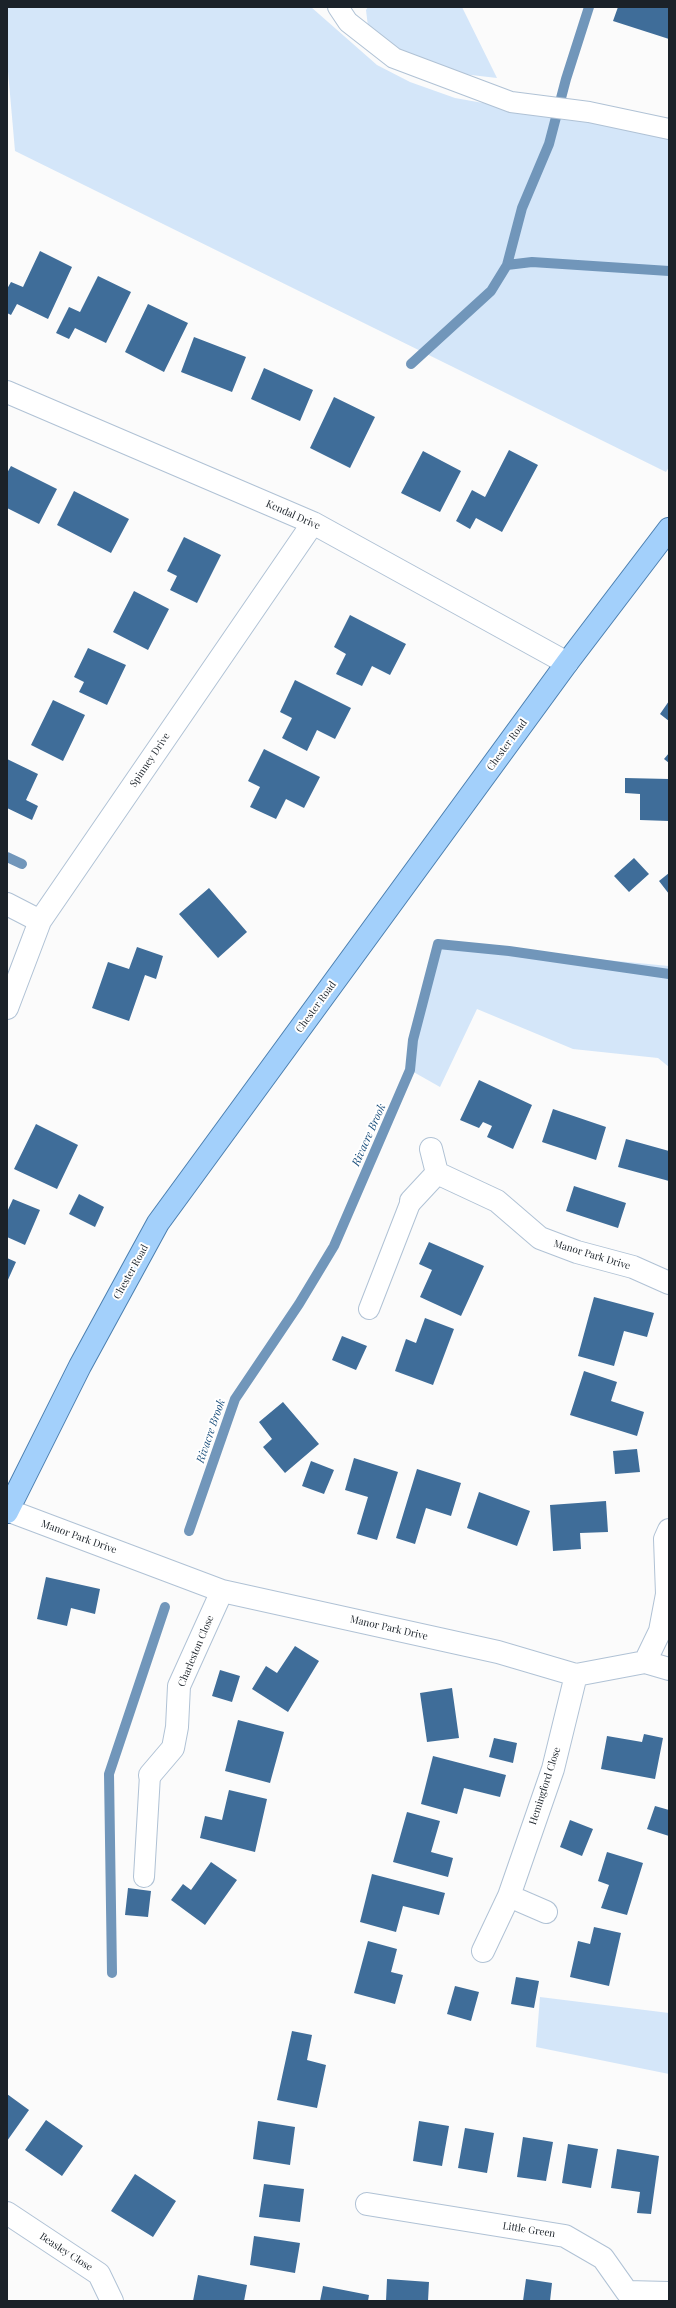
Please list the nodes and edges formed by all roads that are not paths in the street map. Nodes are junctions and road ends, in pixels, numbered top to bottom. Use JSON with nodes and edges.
{"nodes":[{"id":1,"x":338,"y":7,"type":"edge"},
{"id":2,"x":669,"y":129,"type":"edge"},
{"id":3,"x":7,"y":392,"type":"edge"},
{"id":4,"x":313,"y":523,"type":"junction"},
{"id":5,"x":669,"y":529,"type":"edge"},
{"id":6,"x":568,"y":662,"type":"junction"},
{"id":7,"x":7,"y":904,"type":"edge"},
{"id":8,"x":40,"y":921,"type":"junction"},
{"id":9,"x":7,"y":1008,"type":"edge"},
{"id":10,"x":431,"y":1149,"type":"dead end"},
{"id":11,"x":437,"y":1173,"type":"junction"},
{"id":12,"x":411,"y":1201,"type":"joint"},
{"id":13,"x":669,"y":1283,"type":"edge"},
{"id":14,"x":369,"y":1309,"type":"dead end"},
{"id":15,"x":7,"y":1511,"type":"edge"},
{"id":16,"x":669,"y":1530,"type":"edge"},
{"id":17,"x":222,"y":1591,"type":"junction"},
{"id":18,"x":645,"y":1662,"type":"junction"},
{"id":19,"x":669,"y":1669,"type":"edge"},
{"id":20,"x":576,"y":1675,"type":"junction"},
{"id":21,"x":150,"y":1775,"type":"joint"},
{"id":22,"x":144,"y":1877,"type":"dead end"},
{"id":23,"x":509,"y":1896,"type":"junction"},
{"id":24,"x":546,"y":1912,"type":"dead end"},
{"id":25,"x":484,"y":1951,"type":"dead end"},
{"id":26,"x":367,"y":2204,"type":"dead end"},
{"id":27,"x":7,"y":2213,"type":"edge"},
{"id":28,"x":669,"y":2293,"type":"edge"},
{"id":29,"x":625,"y":2296,"type":"edge"},
{"id":30,"x":112,"y":2301,"type":"edge"}],
"edges":[{"from":1,"to":2,"type":"lane"},
{"from":3,"to":4,"type":"street","name":"Kendal Drive"},
{"from":4,"to":6,"type":"street","name":"Kendal Drive"},
{"from":4,"to":8,"type":"street","name":"Spinney Drive"},
{"from":5,"to":6,"type":"main road","name":"Chester Road"},
{"from":6,"to":15,"type":"main road","name":"Chester Road"},
{"from":7,"to":8,"type":"street"},
{"from":8,"to":9,"type":"street","name":"Spinney Drive"},
{"from":10,"to":11,"type":"street"},
{"from":11,"to":12,"type":"street"},
{"from":11,"to":13,"type":"street","name":"Manor Park Drive"},
{"from":12,"to":14,"type":"lane"},
{"from":15,"to":17,"type":"street","name":"Manor Park Drive"},
{"from":16,"to":18,"type":"street"},
{"from":17,"to":20,"type":"street","name":"Manor Park Drive"},
{"from":17,"to":21,"type":"street","name":"Charleston Close"},
{"from":18,"to":19,"type":"street"},
{"from":18,"to":20,"type":"street","name":"Manor Park Drive"},
{"from":20,"to":23,"type":"street","name":"Hemingford Close"},
{"from":21,"to":22,"type":"lane"},
{"from":23,"to":24,"type":"street"},
{"from":23,"to":25,"type":"street","name":"Hemingford Close"},
{"from":26,"to":29,"type":"street","name":"Little Green"},
{"from":27,"to":30,"type":"street","name":"Beasley Close"},
{"from":28,"to":29,"type":"street","name":"Little Green"}]}
